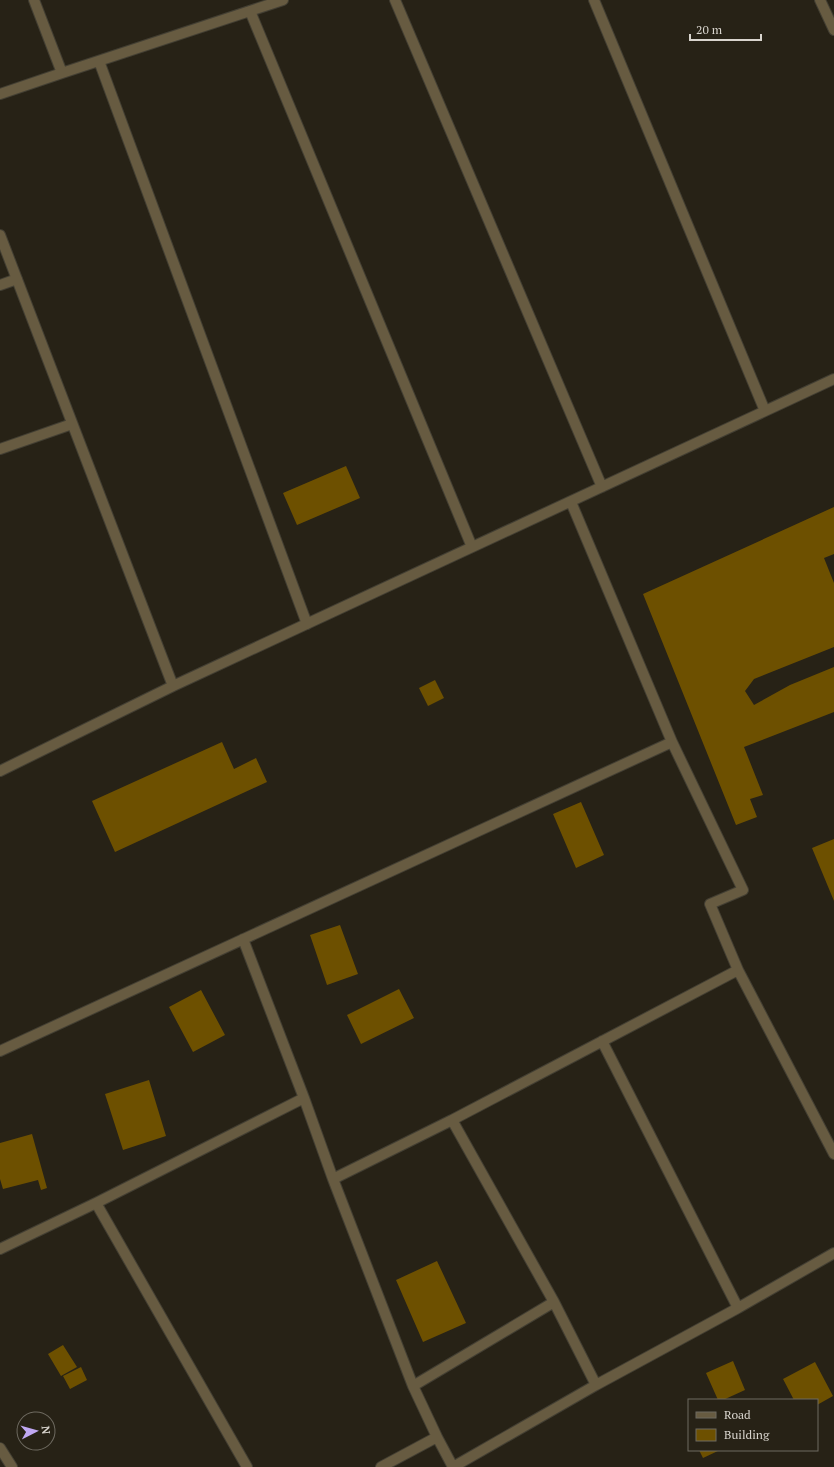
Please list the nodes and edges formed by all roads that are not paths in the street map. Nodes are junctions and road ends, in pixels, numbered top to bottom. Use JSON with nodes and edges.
{"nodes":[{"id":1,"x":34,"y":0,"type":"edge"},
{"id":2,"x":283,"y":0,"type":"edge"},
{"id":3,"x":395,"y":0,"type":"edge"},
{"id":4,"x":594,"y":0,"type":"edge"},
{"id":5,"x":820,"y":0,"type":"edge"},
{"id":6,"x":250,"y":11,"type":"junction"},
{"id":7,"x":834,"y":30,"type":"edge"},
{"id":8,"x":99,"y":61,"type":"junction"},
{"id":9,"x":62,"y":73,"type":"junction"},
{"id":10,"x":0,"y":94,"type":"edge"},
{"id":11,"x":0,"y":236,"type":"edge"},
{"id":12,"x":17,"y":279,"type":"junction"},
{"id":13,"x":0,"y":285,"type":"edge"},
{"id":14,"x":834,"y":379,"type":"edge"},
{"id":15,"x":765,"y":411,"type":"junction"},
{"id":16,"x":72,"y":424,"type":"junction"},
{"id":17,"x":0,"y":449,"type":"edge"},
{"id":18,"x":602,"y":487,"type":"junction"},
{"id":19,"x":571,"y":502,"type":"junction"},
{"id":20,"x":472,"y":547,"type":"junction"},
{"id":21,"x":307,"y":624,"type":"junction"},
{"id":22,"x":173,"y":686,"type":"junction"},
{"id":23,"x":672,"y":742,"type":"junction"},
{"id":24,"x":0,"y":771,"type":"edge"},
{"id":25,"x":243,"y":939,"type":"junction"},
{"id":26,"x":738,"y":970,"type":"junction"},
{"id":27,"x":602,"y":1041,"type":"junction"},
{"id":28,"x":0,"y":1051,"type":"edge"},
{"id":29,"x":304,"y":1098,"type":"junction"},
{"id":30,"x":452,"y":1120,"type":"junction"},
{"id":31,"x":834,"y":1154,"type":"edge"},
{"id":32,"x":333,"y":1180,"type":"junction"},
{"id":33,"x":96,"y":1203,"type":"junction"},
{"id":34,"x":0,"y":1249,"type":"edge"},
{"id":35,"x":834,"y":1253,"type":"edge"},
{"id":36,"x":554,"y":1302,"type":"junction"},
{"id":37,"x":738,"y":1308,"type":"junction"},
{"id":38,"x":596,"y":1385,"type":"junction"},
{"id":39,"x":413,"y":1386,"type":"junction"},
{"id":40,"x":437,"y":1437,"type":"junction"},
{"id":41,"x":0,"y":1448,"type":"edge"},
{"id":42,"x":12,"y":1467,"type":"edge"},
{"id":43,"x":247,"y":1467,"type":"edge"},
{"id":44,"x":381,"y":1467,"type":"edge"},
{"id":45,"x":453,"y":1467,"type":"edge"}],
"edges":[{"from":1,"to":9,"type":"street"},
{"from":2,"to":6,"type":"street"},
{"from":3,"to":18,"type":"street"},
{"from":4,"to":15,"type":"street"},
{"from":5,"to":7,"type":"street"},
{"from":6,"to":8,"type":"street"},
{"from":6,"to":20,"type":"street"},
{"from":8,"to":9,"type":"street"},
{"from":8,"to":21,"type":"street"},
{"from":9,"to":10,"type":"street"},
{"from":11,"to":12,"type":"street"},
{"from":12,"to":13,"type":"street"},
{"from":12,"to":16,"type":"street"},
{"from":14,"to":15,"type":"street"},
{"from":15,"to":18,"type":"street"},
{"from":16,"to":17,"type":"street"},
{"from":16,"to":22,"type":"street"},
{"from":18,"to":19,"type":"street"},
{"from":19,"to":20,"type":"street"},
{"from":19,"to":23,"type":"street"},
{"from":20,"to":21,"type":"street"},
{"from":21,"to":22,"type":"street"},
{"from":22,"to":24,"type":"street"},
{"from":23,"to":25,"type":"street"},
{"from":23,"to":26,"type":"street"},
{"from":25,"to":28,"type":"street"},
{"from":25,"to":29,"type":"street"},
{"from":26,"to":27,"type":"street"},
{"from":26,"to":31,"type":"street"},
{"from":27,"to":30,"type":"street"},
{"from":27,"to":37,"type":"street"},
{"from":29,"to":32,"type":"street"},
{"from":29,"to":33,"type":"street"},
{"from":30,"to":32,"type":"street"},
{"from":30,"to":36,"type":"street"},
{"from":32,"to":39,"type":"street"},
{"from":33,"to":34,"type":"street"},
{"from":33,"to":43,"type":"street"},
{"from":35,"to":37,"type":"street"},
{"from":36,"to":38,"type":"street"},
{"from":36,"to":39,"type":"street"},
{"from":37,"to":38,"type":"street"},
{"from":38,"to":45,"type":"street"},
{"from":39,"to":40,"type":"street"},
{"from":40,"to":44,"type":"street"},
{"from":40,"to":45,"type":"street"},
{"from":41,"to":42,"type":"street"}]}
